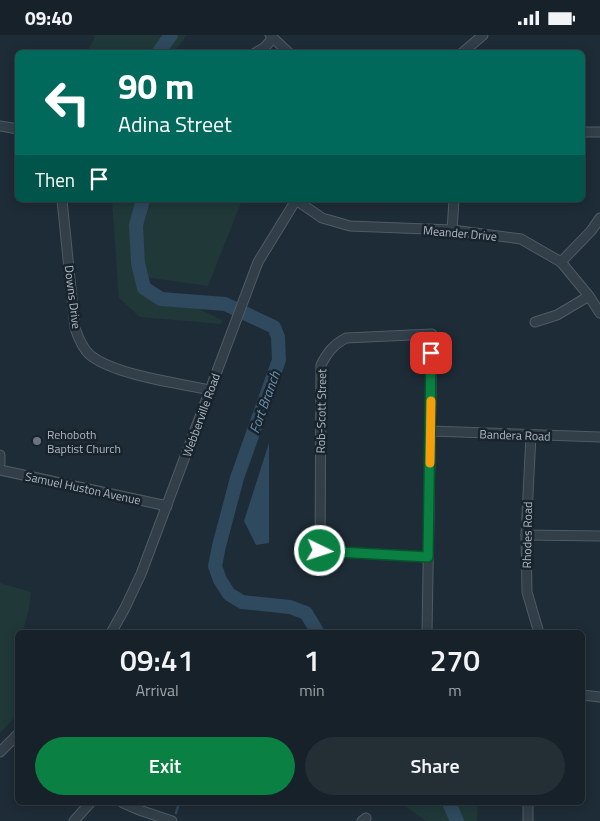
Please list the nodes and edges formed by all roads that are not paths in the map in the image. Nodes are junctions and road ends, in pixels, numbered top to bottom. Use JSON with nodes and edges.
{"nodes":[{"id":1,"x":483,"y":35,"type":"edge"},
{"id":2,"x":271,"y":36,"type":"edge"},
{"id":3,"x":260,"y":50,"type":"edge"},
{"id":4,"x":286,"y":50,"type":"edge"},
{"id":5,"x":466,"y":50,"type":"edge"},
{"id":6,"x":0,"y":126,"type":"edge"},
{"id":7,"x":15,"y":128,"type":"edge"},
{"id":8,"x":585,"y":132,"type":"edge"},
{"id":9,"x":600,"y":132,"type":"edge"},
{"id":10,"x":62,"y":202,"type":"edge"},
{"id":11,"x":295,"y":202,"type":"edge"},
{"id":12,"x":299,"y":202,"type":"edge"},
{"id":13,"x":454,"y":202,"type":"edge"},
{"id":14,"x":600,"y":218,"type":"edge"},
{"id":15,"x":452,"y":230,"type":"junction"},
{"id":16,"x":561,"y":262,"type":"junction"},
{"id":17,"x":589,"y":296,"type":"junction"},
{"id":18,"x":600,"y":313,"type":"edge"},
{"id":19,"x":535,"y":322,"type":"dead end"},
{"id":20,"x":210,"y":390,"type":"junction"},
{"id":21,"x":430,"y":431,"type":"junction"},
{"id":22,"x":531,"y":435,"type":"junction"},
{"id":23,"x":600,"y":437,"type":"edge"},
{"id":24,"x":0,"y":455,"type":"edge"},
{"id":25,"x":0,"y":463,"type":"edge"},
{"id":26,"x":0,"y":470,"type":"edge"},
{"id":27,"x":167,"y":505,"type":"junction"},
{"id":28,"x":526,"y":535,"type":"junction"},
{"id":29,"x":600,"y":536,"type":"edge"},
{"id":30,"x":428,"y":557,"type":"junction"},
{"id":31,"x":119,"y":619,"type":"junction"},
{"id":32,"x":113,"y":630,"type":"edge"},
{"id":33,"x":122,"y":630,"type":"edge"},
{"id":34,"x":428,"y":630,"type":"edge"},
{"id":35,"x":538,"y":630,"type":"edge"},
{"id":36,"x":585,"y":695,"type":"edge"},
{"id":37,"x":600,"y":697,"type":"edge"},
{"id":38,"x":15,"y":737,"type":"edge"},
{"id":39,"x":0,"y":752,"type":"edge"},
{"id":40,"x":88,"y":805,"type":"edge"},
{"id":41,"x":128,"y":805,"type":"edge"},
{"id":42,"x":528,"y":805,"type":"edge"},
{"id":43,"x":74,"y":821,"type":"edge"},
{"id":44,"x":172,"y":821,"type":"edge"},
{"id":45,"x":528,"y":821,"type":"edge"}],
"edges":[{"from":1,"to":5,"type":"street"},
{"from":2,"to":3,"type":"street"},
{"from":2,"to":4,"type":"street"},
{"from":6,"to":7,"type":"street"},
{"from":8,"to":9,"type":"street"},
{"from":10,"to":20,"type":"street","name":"Downs Drive"},
{"from":11,"to":20,"type":"street","name":"Webberville Road"},
{"from":12,"to":15,"type":"street","name":"Meander Drive"},
{"from":13,"to":15,"type":"street"},
{"from":14,"to":16,"type":"street"},
{"from":15,"to":16,"type":"street","name":"Meander Drive"},
{"from":16,"to":17,"type":"street","name":"Meander Drive"},
{"from":17,"to":18,"type":"street","name":"Meander Drive"},
{"from":17,"to":19,"type":"street"},
{"from":20,"to":27,"type":"street","name":"Webberville Road"},
{"from":21,"to":22,"type":"street","name":"Bandera Road"},
{"from":21,"to":30,"type":"street"},
{"from":21,"to":30,"type":"street","name":"Rob-Scott Street"},
{"from":22,"to":23,"type":"street","name":"Bandera Road"},
{"from":22,"to":28,"type":"street","name":"Rhodes Road"},
{"from":24,"to":25,"type":"street"},
{"from":26,"to":27,"type":"street","name":"Samuel Huston Avenue"},
{"from":27,"to":31,"type":"street","name":"Webberville Road"},
{"from":28,"to":29,"type":"street"},
{"from":28,"to":35,"type":"street","name":"Rhodes Road"},
{"from":30,"to":34,"type":"street"},
{"from":31,"to":32,"type":"street","name":"Webberville Road"},
{"from":31,"to":33,"type":"street"},
{"from":36,"to":37,"type":"street"},
{"from":38,"to":39,"type":"street"},
{"from":40,"to":43,"type":"street"},
{"from":41,"to":44,"type":"street"},
{"from":42,"to":45,"type":"street"}]}
